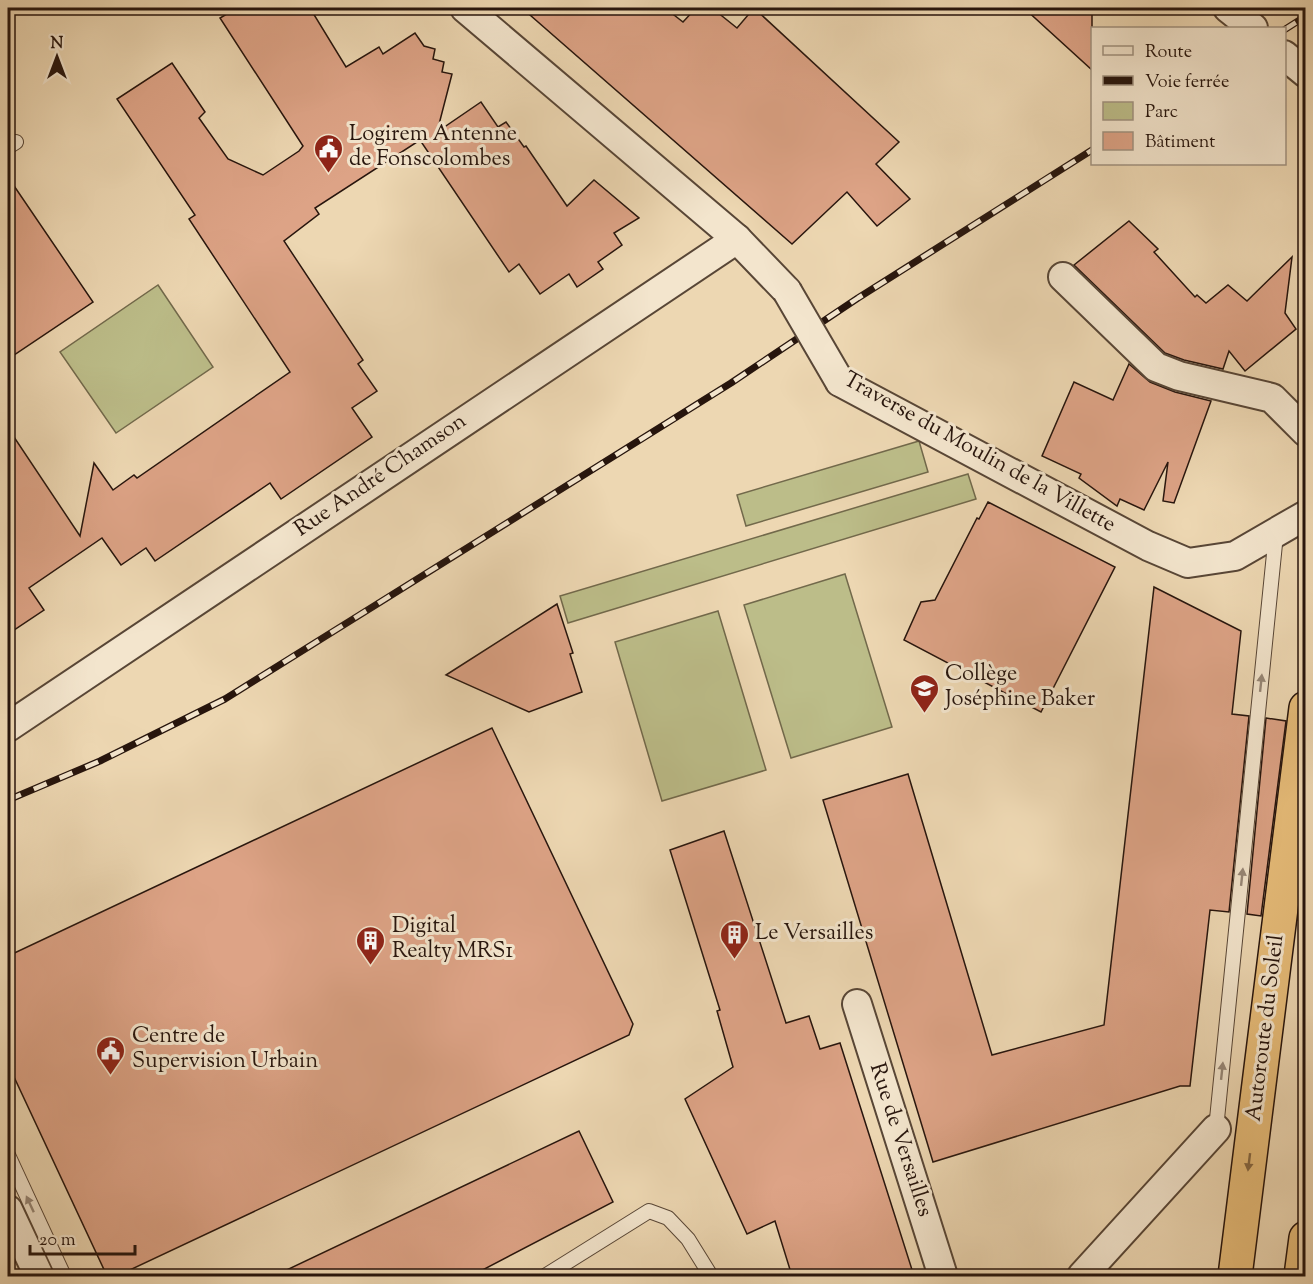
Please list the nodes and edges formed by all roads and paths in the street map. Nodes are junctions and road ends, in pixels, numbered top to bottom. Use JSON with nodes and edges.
{"nodes":[{"id":1,"x":465,"y":8,"type":"edge"},
{"id":2,"x":1228,"y":8,"type":"edge"},
{"id":3,"x":1252,"y":27,"type":"edge"},
{"id":4,"x":1286,"y":57,"type":"edge"},
{"id":5,"x":1305,"y":73,"type":"edge"},
{"id":6,"x":737,"y":239,"type":"junction"},
{"id":7,"x":1063,"y":277,"type":"dead end"},
{"id":8,"x":1305,"y":432,"type":"edge"},
{"id":9,"x":1305,"y":515,"type":"edge"},
{"id":10,"x":1276,"y":532,"type":"junction"},
{"id":11,"x":1305,"y":708,"type":"edge"},
{"id":12,"x":13,"y":720,"type":"edge"},
{"id":13,"x":857,"y":1004,"type":"dead end"},
{"id":14,"x":1216,"y":1129,"type":"joint"},
{"id":15,"x":8,"y":1155,"type":"edge"},
{"id":16,"x":8,"y":1210,"type":"edge"},
{"id":17,"x":1305,"y":1238,"type":"edge"},
{"id":18,"x":39,"y":1276,"type":"edge"},
{"id":19,"x":64,"y":1276,"type":"edge"},
{"id":20,"x":545,"y":1276,"type":"edge"},
{"id":21,"x":711,"y":1276,"type":"edge"},
{"id":22,"x":943,"y":1276,"type":"edge"},
{"id":23,"x":1082,"y":1276,"type":"edge"},
{"id":24,"x":1235,"y":1276,"type":"edge"},
{"id":25,"x":1301,"y":1276,"type":"edge"}],
"edges":[{"from":1,"to":6,"type":"street","name":"Traverse du Moulin de la Villette"},
{"from":2,"to":3,"type":"street"},
{"from":4,"to":5,"type":"street"},
{"from":6,"to":10,"type":"street","name":"Traverse du Moulin de la Villette","bridge":true},
{"from":6,"to":12,"type":"street","name":"Rue André Chamson"},
{"from":7,"to":8,"type":"street"},
{"from":9,"to":10,"type":"street","name":"Traverse du Moulin de la Villette"},
{"from":14,"to":10,"type":"lane","one_way":true},
{"from":11,"to":24,"type":"highway","name":"Autoroute du Soleil","one_way":true},
{"from":13,"to":22,"type":"street","name":"Rue de Versailles"},
{"from":14,"to":23,"type":"street"},
{"from":19,"to":15,"type":"lane","one_way":true},
{"from":16,"to":18,"type":"street"},
{"from":17,"to":25,"type":"highway"},
{"from":20,"to":21,"type":"lane"}]}
